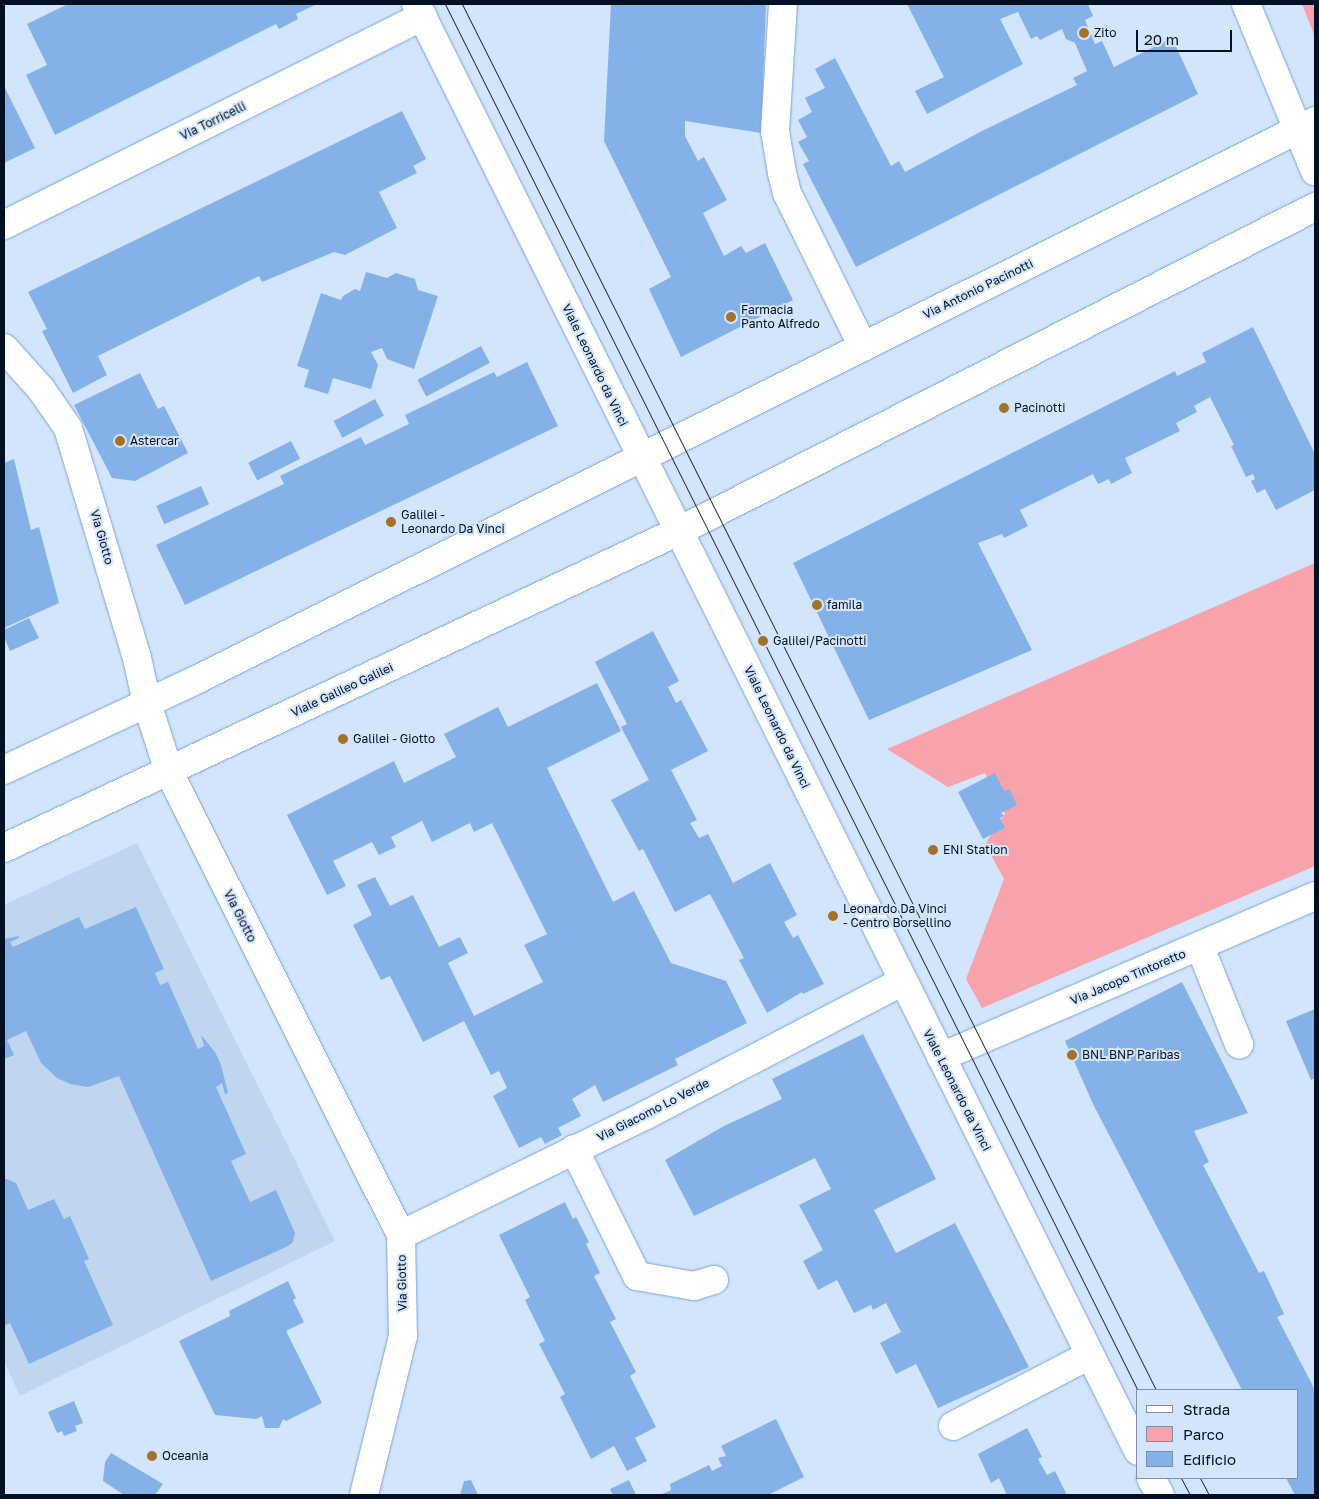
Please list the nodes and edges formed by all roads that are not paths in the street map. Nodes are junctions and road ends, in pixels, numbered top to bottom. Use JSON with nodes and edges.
{"nodes":[{"id":1,"x":783,"y":4,"type":"edge"},
{"id":2,"x":1246,"y":4,"type":"edge"},
{"id":3,"x":420,"y":10,"type":"edge"},
{"id":4,"x":1307,"y":126,"type":"edge"},
{"id":5,"x":1315,"y":171,"type":"edge"},
{"id":6,"x":1315,"y":207,"type":"edge"},
{"id":7,"x":4,"y":225,"type":"edge"},
{"id":8,"x":863,"y":347,"type":"junction"},
{"id":9,"x":4,"y":348,"type":"edge"},
{"id":10,"x":642,"y":457,"type":"junction"},
{"id":11,"x":679,"y":530,"type":"junction"},
{"id":12,"x":147,"y":703,"type":"junction"},
{"id":13,"x":4,"y":770,"type":"edge"},
{"id":14,"x":168,"y":772,"type":"junction"},
{"id":15,"x":4,"y":848,"type":"edge"},
{"id":16,"x":1315,"y":896,"type":"edge"},
{"id":17,"x":1200,"y":947,"type":"junction"},
{"id":18,"x":903,"y":981,"type":"junction"},
{"id":19,"x":1239,"y":1044,"type":"dead end"},
{"id":20,"x":941,"y":1057,"type":"junction"},
{"id":21,"x":574,"y":1149,"type":"junction"},
{"id":22,"x":401,"y":1235,"type":"junction"},
{"id":23,"x":714,"y":1280,"type":"dead end"},
{"id":24,"x":1090,"y":1355,"type":"junction"},
{"id":25,"x":953,"y":1426,"type":"dead end"},
{"id":26,"x":1136,"y":1447,"type":"edge"},
{"id":27,"x":1152,"y":1479,"type":"edge"},
{"id":28,"x":364,"y":1495,"type":"edge"},
{"id":29,"x":1160,"y":1495,"type":"edge"}],
"edges":[{"from":1,"to":8,"type":"street"},
{"from":2,"to":4,"type":"street"},
{"from":3,"to":7,"type":"street","name":"Via Torricelli"},
{"from":3,"to":10,"type":"street","name":"Viale Leonardo da Vinci"},
{"from":4,"to":5,"type":"street"},
{"from":4,"to":8,"type":"street","name":"Via Antonio Pacinotti"},
{"from":6,"to":11,"type":"street"},
{"from":8,"to":10,"type":"street","name":"Via Antonio Pacinotti"},
{"from":9,"to":12,"type":"street","name":"Via Giotto"},
{"from":10,"to":11,"type":"street","name":"Viale Leonardo da Vinci"},
{"from":10,"to":12,"type":"street"},
{"from":11,"to":14,"type":"street","name":"Viale Galileo Galilei"},
{"from":11,"to":18,"type":"street","name":"Viale Leonardo da Vinci"},
{"from":12,"to":13,"type":"street"},
{"from":12,"to":14,"type":"street","name":"Via Giotto"},
{"from":14,"to":15,"type":"street","name":"Viale Galileo Galilei"},
{"from":14,"to":22,"type":"street","name":"Via Giotto"},
{"from":16,"to":17,"type":"street","name":"Via Jacopo Tintoretto"},
{"from":17,"to":19,"type":"street"},
{"from":17,"to":20,"type":"street","name":"Via Jacopo Tintoretto"},
{"from":18,"to":20,"type":"street","name":"Viale Leonardo da Vinci"},
{"from":18,"to":21,"type":"street","name":"Via Giacomo Lo Verde"},
{"from":20,"to":24,"type":"street","name":"Viale Leonardo da Vinci"},
{"from":21,"to":22,"type":"street","name":"Via Giacomo Lo Verde"},
{"from":21,"to":23,"type":"street"},
{"from":22,"to":28,"type":"street","name":"Via Giotto"},
{"from":24,"to":25,"type":"street"},
{"from":24,"to":26,"type":"street","name":"Viale Leonardo da Vinci"},
{"from":27,"to":29,"type":"street"}]}
